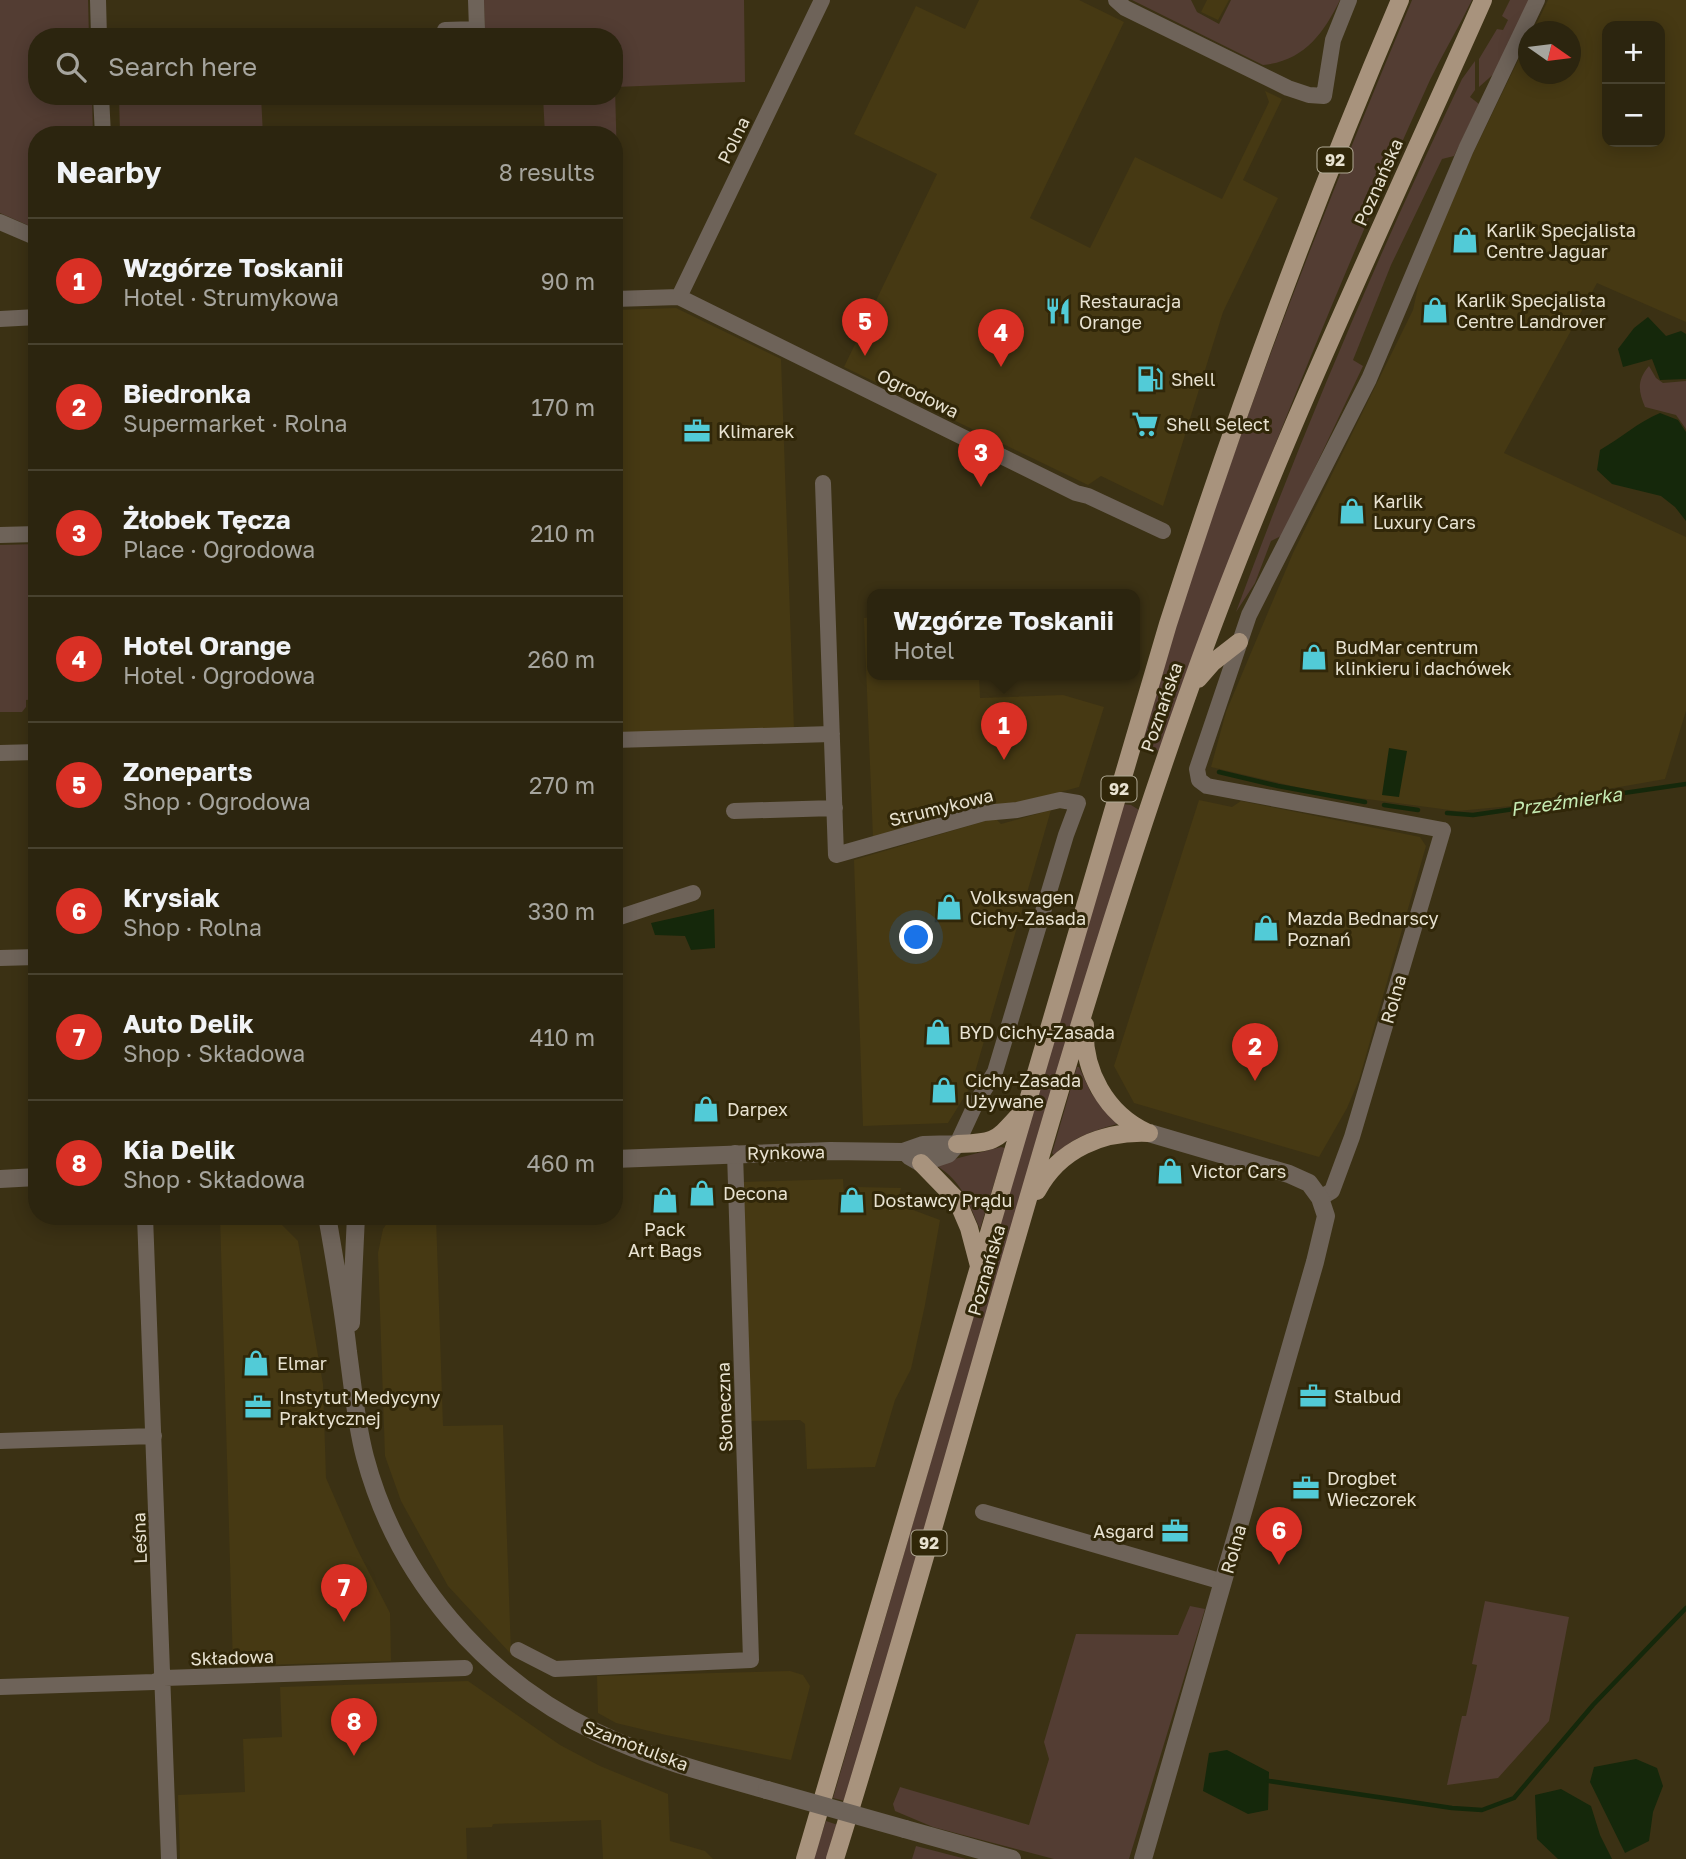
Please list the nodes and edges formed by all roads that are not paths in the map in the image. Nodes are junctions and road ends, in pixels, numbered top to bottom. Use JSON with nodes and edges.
{"nodes":[{"id":1,"x":98,"y":0,"type":"edge"},
{"id":2,"x":476,"y":0,"type":"edge"},
{"id":3,"x":822,"y":0,"type":"edge"},
{"id":4,"x":1116,"y":0,"type":"edge"},
{"id":5,"x":1349,"y":0,"type":"edge"},
{"id":6,"x":1400,"y":0,"type":"edge"},
{"id":7,"x":1483,"y":0,"type":"edge"},
{"id":8,"x":1537,"y":0,"type":"edge"},
{"id":9,"x":99,"y":28,"type":"edge"},
{"id":10,"x":477,"y":28,"type":"edge"},
{"id":11,"x":101,"y":105,"type":"edge"},
{"id":12,"x":103,"y":126,"type":"edge"},
{"id":13,"x":0,"y":222,"type":"edge"},
{"id":14,"x":28,"y":234,"type":"edge"},
{"id":15,"x":679,"y":297,"type":"junction"},
{"id":16,"x":623,"y":299,"type":"edge"},
{"id":17,"x":28,"y":317,"type":"edge"},
{"id":18,"x":0,"y":318,"type":"edge"},
{"id":19,"x":822,"y":483,"type":"dead end"},
{"id":20,"x":1163,"y":531,"type":"dead end"},
{"id":21,"x":28,"y":534,"type":"edge"},
{"id":22,"x":0,"y":535,"type":"edge"},
{"id":23,"x":1239,"y":642,"type":"junction"},
{"id":24,"x":1186,"y":700,"type":"junction"},
{"id":25,"x":832,"y":734,"type":"junction"},
{"id":26,"x":623,"y":740,"type":"edge"},
{"id":27,"x":28,"y":752,"type":"edge"},
{"id":28,"x":0,"y":753,"type":"edge"},
{"id":29,"x":835,"y":808,"type":"junction"},
{"id":30,"x":734,"y":811,"type":"dead end"},
{"id":31,"x":693,"y":894,"type":"dead end"},
{"id":32,"x":623,"y":916,"type":"edge"},
{"id":33,"x":28,"y":957,"type":"edge"},
{"id":34,"x":0,"y":958,"type":"edge"},
{"id":35,"x":1088,"y":997,"type":"junction"},
{"id":36,"x":1025,"y":1109,"type":"junction"},
{"id":37,"x":1149,"y":1133,"type":"junction"},
{"id":38,"x":957,"y":1144,"type":"junction"},
{"id":39,"x":903,"y":1152,"type":"junction"},
{"id":40,"x":735,"y":1153,"type":"junction"},
{"id":41,"x":623,"y":1159,"type":"edge"},
{"id":42,"x":922,"y":1163,"type":"junction"},
{"id":43,"x":28,"y":1177,"type":"edge"},
{"id":44,"x":0,"y":1179,"type":"edge"},
{"id":45,"x":1320,"y":1198,"type":"junction"},
{"id":46,"x":145,"y":1225,"type":"edge"},
{"id":47,"x":328,"y":1225,"type":"edge"},
{"id":48,"x":355,"y":1225,"type":"edge"},
{"id":49,"x":1020,"y":1229,"type":"junction"},
{"id":50,"x":979,"y":1266,"type":"junction"},
{"id":51,"x":348,"y":1351,"type":"junction"},
{"id":52,"x":154,"y":1436,"type":"junction"},
{"id":53,"x":0,"y":1441,"type":"edge"},
{"id":54,"x":983,"y":1512,"type":"dead end"},
{"id":55,"x":1223,"y":1582,"type":"junction"},
{"id":56,"x":519,"y":1650,"type":"dead end"},
{"id":57,"x":466,"y":1668,"type":"dead end"},
{"id":58,"x":164,"y":1678,"type":"junction"},
{"id":59,"x":0,"y":1687,"type":"edge"},
{"id":60,"x":169,"y":1859,"type":"edge"},
{"id":61,"x":806,"y":1859,"type":"edge"},
{"id":62,"x":835,"y":1859,"type":"edge"},
{"id":63,"x":1012,"y":1859,"type":"edge"},
{"id":64,"x":1143,"y":1859,"type":"edge"}],
"edges":[{"from":1,"to":9,"type":"street"},
{"from":2,"to":10,"type":"street"},
{"from":3,"to":15,"type":"street","name":"Polna"},
{"from":4,"to":5,"type":"street"},
{"from":6,"to":36,"type":"main road","name":"Poznańska","number":"92"},
{"from":7,"to":24,"type":"main road","name":"Poznańska","number":"92"},
{"from":8,"to":23,"type":"street"},
{"from":11,"to":12,"type":"street"},
{"from":13,"to":14,"type":"street"},
{"from":15,"to":16,"type":"street","name":"Ogrodowa"},
{"from":15,"to":20,"type":"street","name":"Ogrodowa"},
{"from":17,"to":18,"type":"street"},
{"from":19,"to":25,"type":"street"},
{"from":21,"to":22,"type":"street"},
{"from":23,"to":24,"type":"main road"},
{"from":23,"to":45,"type":"street","name":"Rolna"},
{"from":24,"to":35,"type":"main road","name":"Poznańska","number":"92"},
{"from":25,"to":26,"type":"street"},
{"from":25,"to":29,"type":"street"},
{"from":27,"to":28,"type":"street"},
{"from":29,"to":30,"type":"street"},
{"from":29,"to":38,"type":"street","name":"Strumykowa"},
{"from":31,"to":32,"type":"street"},
{"from":33,"to":34,"type":"street"},
{"from":35,"to":37,"type":"main road"},
{"from":35,"to":49,"type":"main road","name":"Poznańska","number":"92"},
{"from":36,"to":38,"type":"main road"},
{"from":36,"to":50,"type":"main road","name":"Poznańska","number":"92"},
{"from":37,"to":45,"type":"street"},
{"from":37,"to":49,"type":"main road"},
{"from":38,"to":39,"type":"street","name":"Rynkowa"},
{"from":38,"to":42,"type":"street"},
{"from":39,"to":40,"type":"street","name":"Rynkowa"},
{"from":39,"to":42,"type":"street"},
{"from":40,"to":41,"type":"street","name":"Rynkowa"},
{"from":40,"to":56,"type":"street","name":"Słoneczna"},
{"from":42,"to":50,"type":"main road"},
{"from":43,"to":44,"type":"street"},
{"from":45,"to":55,"type":"street","name":"Rolna"},
{"from":46,"to":52,"type":"street","name":"Leśna"},
{"from":47,"to":51,"type":"street","name":"Szamotulska"},
{"from":48,"to":51,"type":"street","name":"Szamotulska"},
{"from":49,"to":62,"type":"main road","name":"Poznańska","number":"92"},
{"from":50,"to":61,"type":"main road","name":"Poznańska","number":"92"},
{"from":51,"to":63,"type":"street","name":"Szamotulska","bridge":true},
{"from":52,"to":53,"type":"street"},
{"from":52,"to":58,"type":"street","name":"Leśna"},
{"from":54,"to":55,"type":"street"},
{"from":55,"to":64,"type":"street","name":"Rolna"},
{"from":57,"to":58,"type":"street","name":"Składowa"},
{"from":58,"to":59,"type":"street","name":"Składowa"},
{"from":58,"to":60,"type":"street","name":"Leśna"}]}
